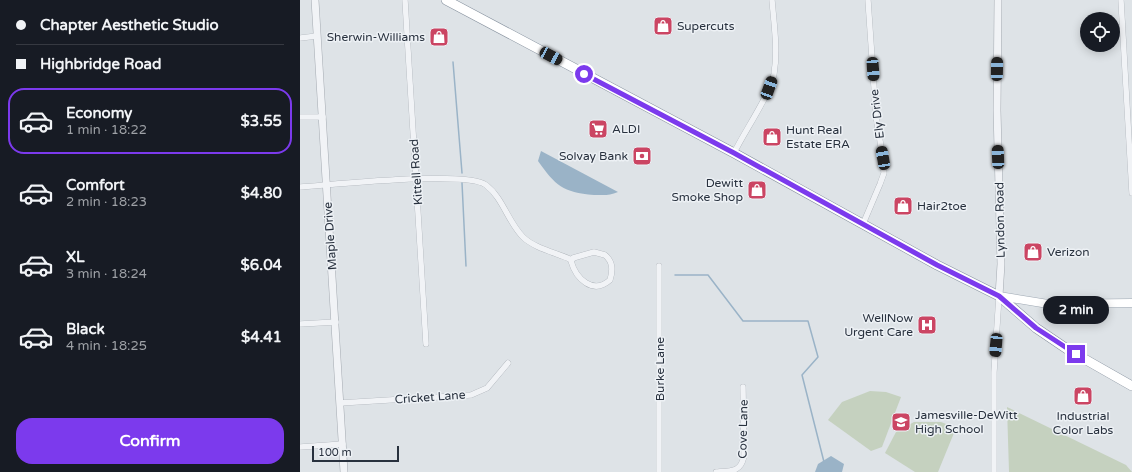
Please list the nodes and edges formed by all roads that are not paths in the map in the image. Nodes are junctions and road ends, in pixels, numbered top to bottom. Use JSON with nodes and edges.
{"nodes":[{"id":1,"x":315,"y":0,"type":"edge"},
{"id":2,"x":405,"y":0,"type":"edge"},
{"id":3,"x":446,"y":0,"type":"edge"},
{"id":4,"x":772,"y":0,"type":"edge"},
{"id":5,"x":868,"y":0,"type":"edge"},
{"id":6,"x":998,"y":0,"type":"edge"},
{"id":7,"x":1120,"y":0,"type":"edge"},
{"id":8,"x":317,"y":36,"type":"junction"},
{"id":9,"x":300,"y":38,"type":"edge"},
{"id":10,"x":300,"y":117,"type":"edge"},
{"id":11,"x":323,"y":117,"type":"junction"},
{"id":12,"x":1131,"y":149,"type":"edge"},
{"id":13,"x":734,"y":153,"type":"junction"},
{"id":14,"x":416,"y":179,"type":"junction"},
{"id":15,"x":327,"y":185,"type":"junction"},
{"id":16,"x":300,"y":187,"type":"edge"},
{"id":17,"x":1132,"y":193,"type":"edge"},
{"id":18,"x":863,"y":224,"type":"junction"},
{"id":19,"x":572,"y":260,"type":"junction"},
{"id":20,"x":659,"y":266,"type":"dead end"},
{"id":21,"x":999,"y":296,"type":"junction"},
{"id":22,"x":1132,"y":303,"type":"edge"},
{"id":23,"x":336,"y":322,"type":"junction"},
{"id":24,"x":300,"y":324,"type":"edge"},
{"id":25,"x":426,"y":344,"type":"dead end"},
{"id":26,"x":508,"y":363,"type":"dead end"},
{"id":27,"x":1132,"y":386,"type":"edge"},
{"id":28,"x":743,"y":387,"type":"dead end"},
{"id":29,"x":340,"y":403,"type":"junction"},
{"id":30,"x":343,"y":444,"type":"junction"},
{"id":31,"x":300,"y":446,"type":"edge"},
{"id":32,"x":344,"y":472,"type":"edge"},
{"id":33,"x":659,"y":472,"type":"edge"},
{"id":34,"x":716,"y":472,"type":"edge"},
{"id":35,"x":994,"y":472,"type":"edge"}],
"edges":[{"from":1,"to":8,"type":"street","name":"Maple Drive"},
{"from":2,"to":14,"type":"street","name":"Kittell Road"},
{"from":3,"to":13,"type":"highway"},
{"from":4,"to":13,"type":"street"},
{"from":5,"to":18,"type":"street","name":"Ely Drive"},
{"from":6,"to":21,"type":"street","name":"Lyndon Road"},
{"from":7,"to":12,"type":"street"},
{"from":8,"to":9,"type":"street"},
{"from":8,"to":11,"type":"street","name":"Maple Drive"},
{"from":10,"to":11,"type":"street"},
{"from":11,"to":15,"type":"street","name":"Maple Drive"},
{"from":12,"to":17,"type":"street"},
{"from":13,"to":18,"type":"highway"},
{"from":14,"to":15,"type":"street"},
{"from":14,"to":19,"type":"street"},
{"from":14,"to":25,"type":"street","name":"Kittell Road"},
{"from":15,"to":16,"type":"street"},
{"from":15,"to":23,"type":"street","name":"Maple Drive"},
{"from":18,"to":21,"type":"highway"},
{"from":19,"to":19,"type":"street"},
{"from":20,"to":33,"type":"street","name":"Burke Lane"},
{"from":21,"to":22,"type":"main road"},
{"from":21,"to":27,"type":"highway"},
{"from":21,"to":35,"type":"street"},
{"from":23,"to":24,"type":"street"},
{"from":23,"to":29,"type":"street","name":"Maple Drive"},
{"from":26,"to":29,"type":"street","name":"Cricket Lane"},
{"from":28,"to":34,"type":"street","name":"Cove Lane"},
{"from":29,"to":30,"type":"street","name":"Maple Drive"},
{"from":30,"to":31,"type":"street"},
{"from":30,"to":32,"type":"street","name":"Maple Drive"}]}
